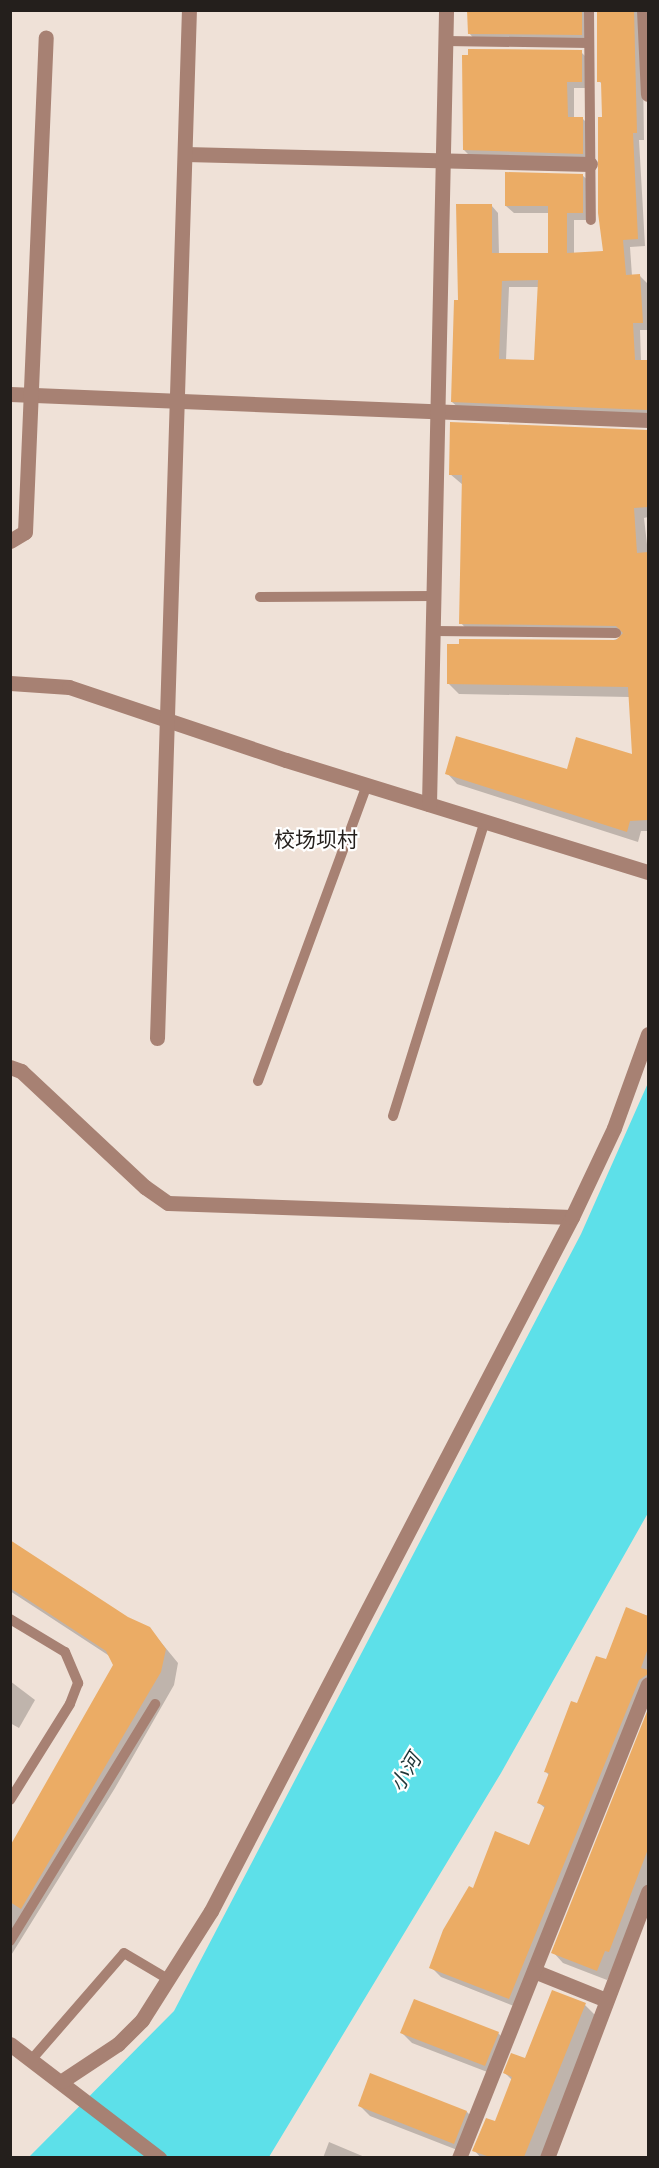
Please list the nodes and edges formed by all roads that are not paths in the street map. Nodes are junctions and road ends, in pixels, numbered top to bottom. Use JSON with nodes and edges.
{"nodes":[{"id":1,"x":189,"y":10,"type":"edge"},
{"id":2,"x":446,"y":10,"type":"edge"},
{"id":3,"x":589,"y":10,"type":"edge"},
{"id":4,"x":644,"y":10,"type":"edge"},
{"id":5,"x":46,"y":37,"type":"dead end"},
{"id":6,"x":446,"y":41,"type":"junction"},
{"id":7,"x":589,"y":43,"type":"junction"},
{"id":8,"x":648,"y":94,"type":"edge"},
{"id":9,"x":185,"y":154,"type":"junction"},
{"id":10,"x":445,"y":160,"type":"junction"},
{"id":11,"x":590,"y":164,"type":"junction"},
{"id":12,"x":591,"y":220,"type":"dead end"},
{"id":13,"x":10,"y":394,"type":"edge"},
{"id":14,"x":31,"y":395,"type":"junction"},
{"id":15,"x":178,"y":401,"type":"junction"},
{"id":16,"x":439,"y":412,"type":"junction"},
{"id":17,"x":648,"y":420,"type":"edge"},
{"id":18,"x":10,"y":541,"type":"edge"},
{"id":19,"x":260,"y":597,"type":"dead end"},
{"id":20,"x":434,"y":597,"type":"junction"},
{"id":21,"x":434,"y":631,"type":"junction"},
{"id":22,"x":616,"y":633,"type":"dead end"},
{"id":23,"x":10,"y":682,"type":"edge"},
{"id":24,"x":170,"y":720,"type":"junction"},
{"id":25,"x":367,"y":784,"type":"junction"},
{"id":26,"x":429,"y":804,"type":"junction"},
{"id":27,"x":485,"y":821,"type":"junction"},
{"id":28,"x":648,"y":872,"type":"edge"},
{"id":29,"x":648,"y":1034,"type":"edge"},
{"id":30,"x":157,"y":1038,"type":"dead end"},
{"id":31,"x":10,"y":1067,"type":"edge"},
{"id":32,"x":258,"y":1081,"type":"dead end"},
{"id":33,"x":393,"y":1116,"type":"dead end"},
{"id":34,"x":572,"y":1217,"type":"junction"},
{"id":35,"x":10,"y":1619,"type":"edge"},
{"id":36,"x":648,"y":1684,"type":"edge"},
{"id":37,"x":154,"y":1704,"type":"dead end"},
{"id":38,"x":10,"y":1800,"type":"edge"},
{"id":39,"x":648,"y":1892,"type":"edge"},
{"id":40,"x":10,"y":1941,"type":"edge"},
{"id":41,"x":534,"y":1971,"type":"junction"},
{"id":42,"x":168,"y":1979,"type":"junction"},
{"id":43,"x":606,"y":2000,"type":"junction"},
{"id":44,"x":10,"y":2044,"type":"edge"},
{"id":45,"x":32,"y":2059,"type":"junction"},
{"id":46,"x":68,"y":2085,"type":"junction"},
{"id":47,"x":159,"y":2157,"type":"edge"},
{"id":48,"x":459,"y":2157,"type":"edge"},
{"id":49,"x":547,"y":2157,"type":"edge"}],
"edges":[{"from":1,"to":9,"type":"street"},
{"from":2,"to":6,"type":"street"},
{"from":3,"to":7,"type":"lane"},
{"from":4,"to":8,"type":"street"},
{"from":5,"to":14,"type":"street"},
{"from":6,"to":7,"type":"lane"},
{"from":6,"to":10,"type":"street"},
{"from":7,"to":11,"type":"lane"},
{"from":9,"to":10,"type":"street"},
{"from":9,"to":15,"type":"street"},
{"from":10,"to":11,"type":"street"},
{"from":10,"to":16,"type":"street"},
{"from":11,"to":12,"type":"lane"},
{"from":13,"to":14,"type":"street"},
{"from":14,"to":15,"type":"street"},
{"from":14,"to":18,"type":"street"},
{"from":15,"to":16,"type":"street"},
{"from":15,"to":24,"type":"street"},
{"from":16,"to":17,"type":"street"},
{"from":16,"to":20,"type":"street"},
{"from":19,"to":20,"type":"lane"},
{"from":20,"to":21,"type":"street"},
{"from":21,"to":22,"type":"lane"},
{"from":21,"to":26,"type":"street"},
{"from":23,"to":24,"type":"street"},
{"from":24,"to":25,"type":"street"},
{"from":24,"to":30,"type":"street"},
{"from":25,"to":26,"type":"street"},
{"from":25,"to":32,"type":"lane"},
{"from":26,"to":27,"type":"street"},
{"from":27,"to":28,"type":"street"},
{"from":27,"to":33,"type":"lane"},
{"from":29,"to":34,"type":"street"},
{"from":31,"to":34,"type":"street"},
{"from":34,"to":42,"type":"street"},
{"from":35,"to":38,"type":"lane"},
{"from":36,"to":41,"type":"street"},
{"from":37,"to":40,"type":"lane"},
{"from":39,"to":43,"type":"street"},
{"from":41,"to":43,"type":"street"},
{"from":41,"to":48,"type":"street"},
{"from":42,"to":45,"type":"lane"},
{"from":42,"to":46,"type":"street"},
{"from":43,"to":49,"type":"street"},
{"from":44,"to":45,"type":"street"},
{"from":45,"to":46,"type":"street"},
{"from":46,"to":47,"type":"street"}]}
